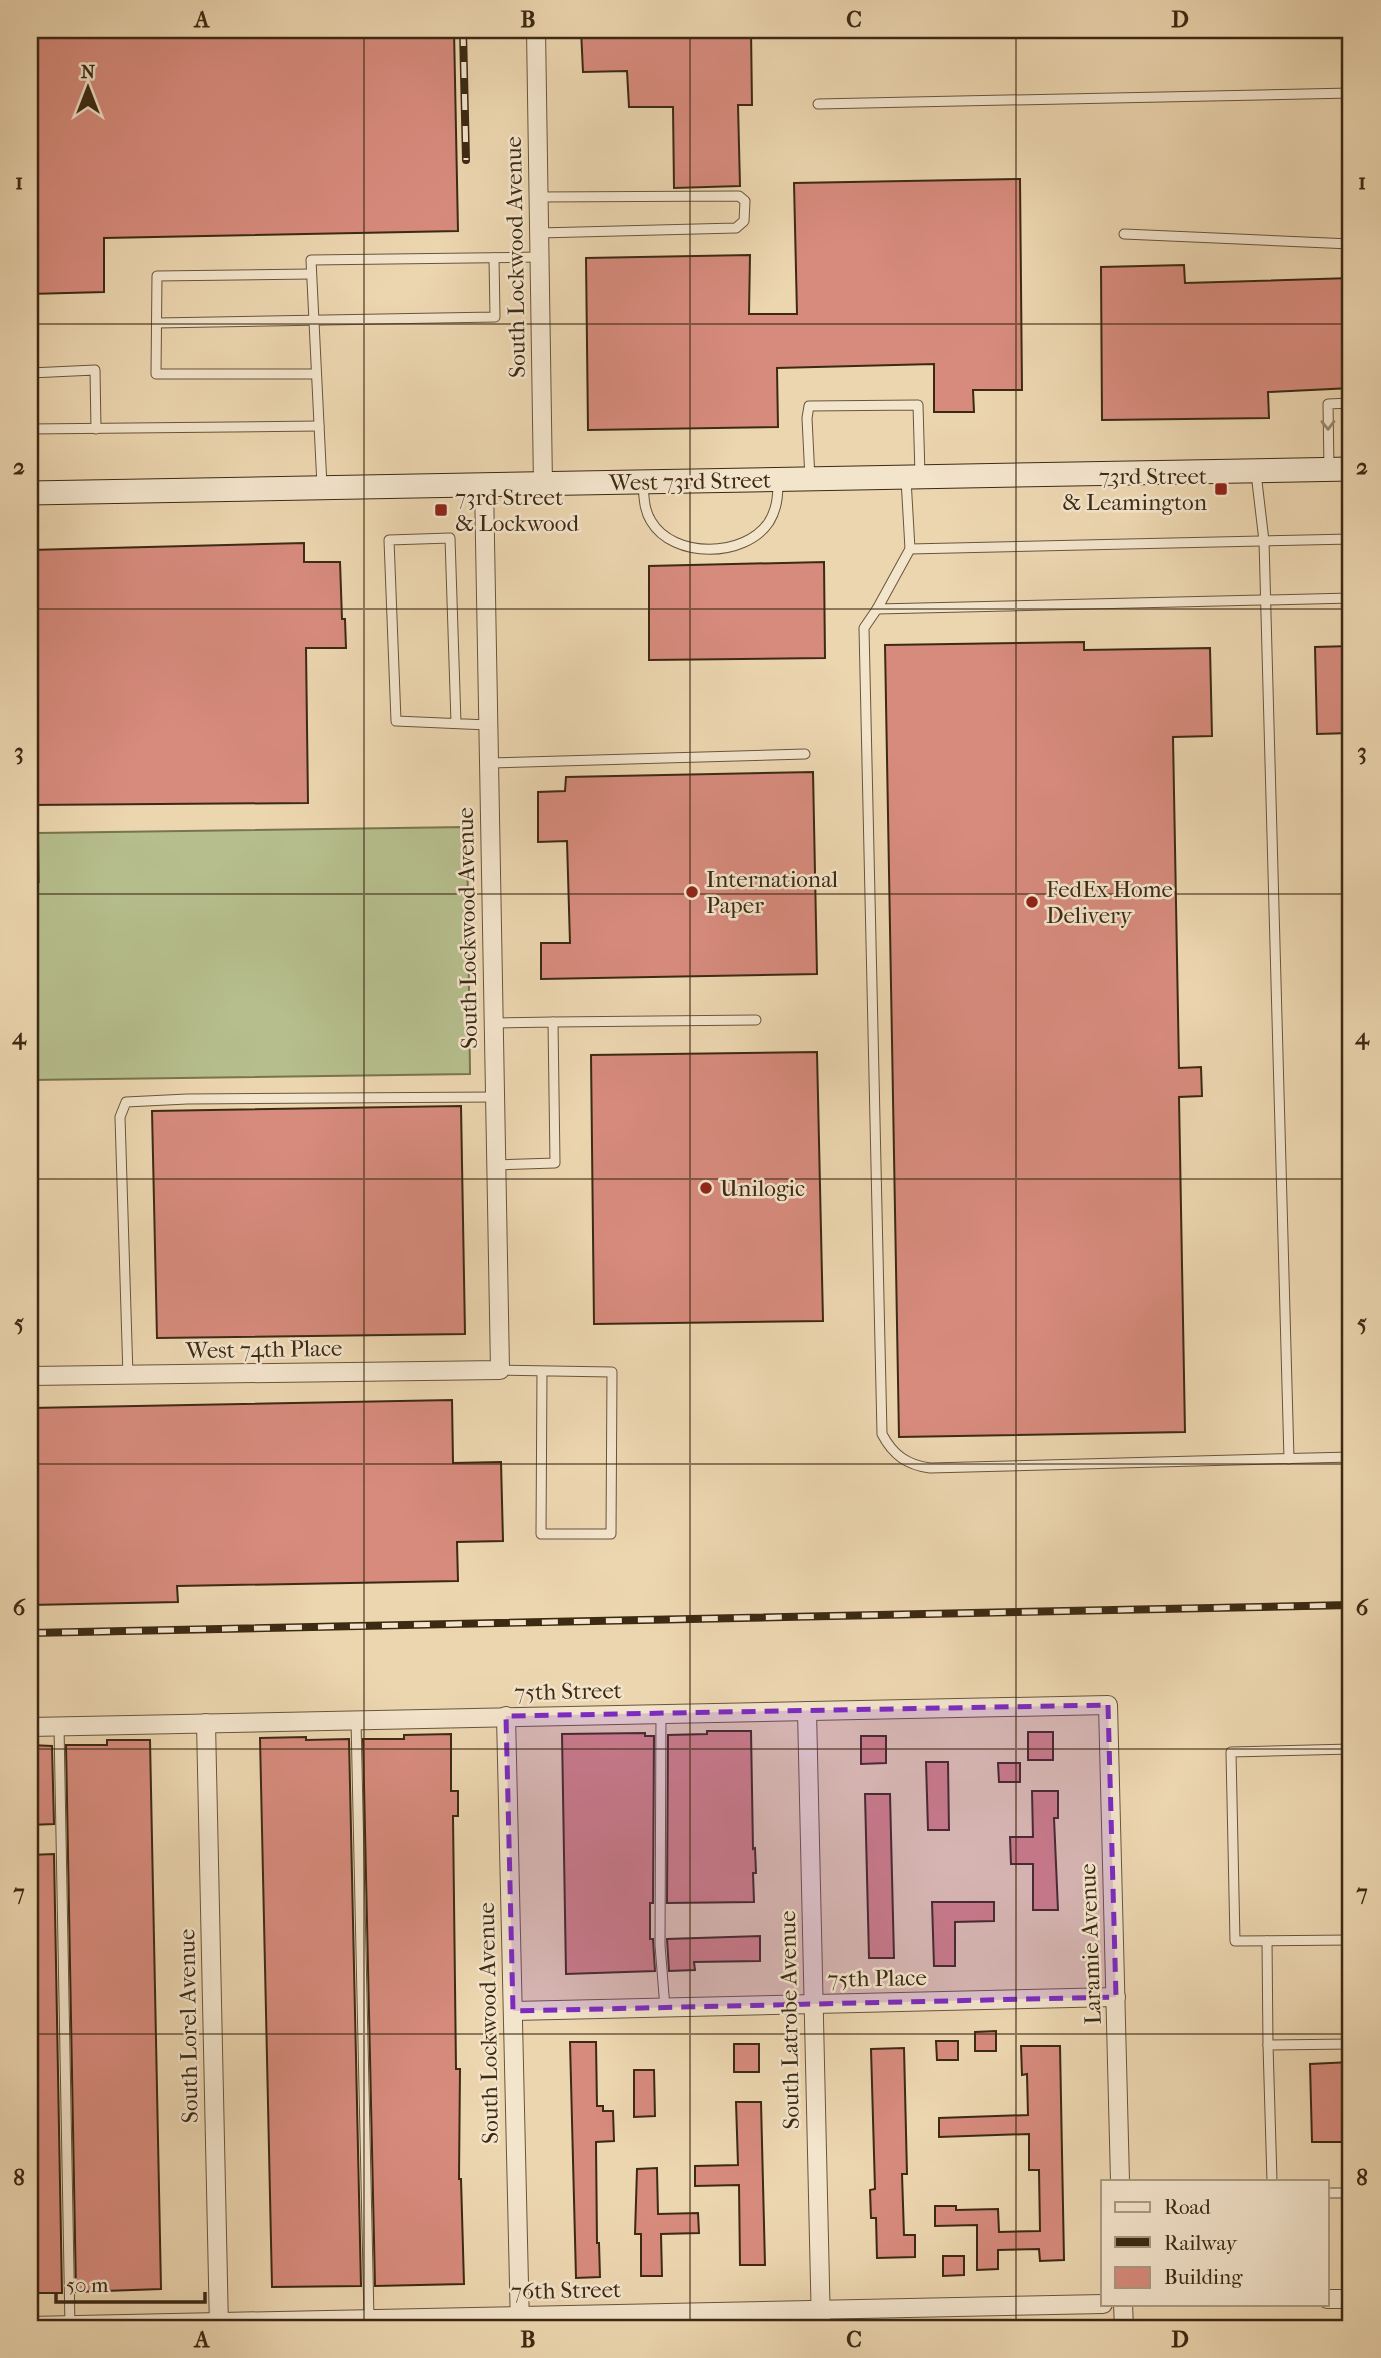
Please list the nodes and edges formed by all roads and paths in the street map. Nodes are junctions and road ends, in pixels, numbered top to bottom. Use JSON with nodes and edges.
{"nodes":[{"id":1,"x":536,"y":30,"type":"edge"},
{"id":2,"x":1351,"y":93,"type":"edge"},
{"id":3,"x":818,"y":104,"type":"dead end"},
{"id":4,"x":539,"y":197,"type":"junction"},
{"id":5,"x":539,"y":233,"type":"junction"},
{"id":6,"x":1124,"y":234,"type":"dead end"},
{"id":7,"x":1351,"y":244,"type":"edge"},
{"id":8,"x":540,"y":257,"type":"junction"},
{"id":9,"x":494,"y":258,"type":"junction"},
{"id":10,"x":311,"y":274,"type":"junction"},
{"id":11,"x":313,"y":318,"type":"junction"},
{"id":12,"x":157,"y":323,"type":"junction"},
{"id":13,"x":30,"y":373,"type":"edge"},
{"id":14,"x":316,"y":374,"type":"junction"},
{"id":15,"x":1351,"y":403,"type":"edge"},
{"id":16,"x":319,"y":426,"type":"junction"},
{"id":17,"x":30,"y":429,"type":"edge"},
{"id":18,"x":96,"y":429,"type":"junction"},
{"id":19,"x":1340,"y":470,"type":"edge"},
{"id":20,"x":1256,"y":471,"type":"junction"},
{"id":21,"x":913,"y":477,"type":"junction"},
{"id":22,"x":810,"y":479,"type":"junction"},
{"id":23,"x":778,"y":480,"type":"junction"},
{"id":24,"x":643,"y":482,"type":"junction"},
{"id":25,"x":543,"y":484,"type":"junction"},
{"id":26,"x":484,"y":485,"type":"junction"},
{"id":27,"x":322,"y":488,"type":"junction"},
{"id":28,"x":30,"y":494,"type":"edge"},
{"id":29,"x":1351,"y":539,"type":"edge"},
{"id":30,"x":1264,"y":541,"type":"junction"},
{"id":31,"x":910,"y":549,"type":"junction"},
{"id":32,"x":1351,"y":598,"type":"edge"},
{"id":33,"x":1265,"y":600,"type":"junction"},
{"id":34,"x":877,"y":609,"type":"junction"},
{"id":35,"x":456,"y":723,"type":"junction"},
{"id":36,"x":488,"y":724,"type":"junction"},
{"id":37,"x":805,"y":754,"type":"dead end"},
{"id":38,"x":489,"y":763,"type":"junction"},
{"id":39,"x":756,"y":1020,"type":"dead end"},
{"id":40,"x":553,"y":1021,"type":"junction"},
{"id":41,"x":494,"y":1023,"type":"junction"},
{"id":42,"x":495,"y":1097,"type":"junction"},
{"id":43,"x":496,"y":1165,"type":"junction"},
{"id":44,"x":500,"y":1370,"type":"junction"},
{"id":45,"x":542,"y":1371,"type":"junction"},
{"id":46,"x":30,"y":1376,"type":"edge"},
{"id":47,"x":128,"y":1376,"type":"junction"},
{"id":48,"x":1351,"y":1457,"type":"edge"},
{"id":49,"x":1289,"y":1459,"type":"junction"},
{"id":50,"x":1108,"y":1705,"type":"joint"},
{"id":51,"x":807,"y":1711,"type":"junction"},
{"id":52,"x":661,"y":1713,"type":"junction"},
{"id":53,"x":506,"y":1716,"type":"junction"},
{"id":54,"x":356,"y":1720,"type":"junction"},
{"id":55,"x":206,"y":1723,"type":"junction"},
{"id":56,"x":59,"y":1726,"type":"junction"},
{"id":57,"x":30,"y":1727,"type":"edge"},
{"id":58,"x":1351,"y":1749,"type":"edge"},
{"id":59,"x":1351,"y":1940,"type":"edge"},
{"id":60,"x":1268,"y":1941,"type":"junction"},
{"id":61,"x":1116,"y":1997,"type":"junction"},
{"id":62,"x":814,"y":2004,"type":"junction"},
{"id":63,"x":665,"y":2008,"type":"junction"},
{"id":64,"x":513,"y":2011,"type":"junction"},
{"id":65,"x":1351,"y":2044,"type":"edge"},
{"id":66,"x":1268,"y":2045,"type":"junction"},
{"id":67,"x":1120,"y":2180,"type":"edge"},
{"id":68,"x":1272,"y":2180,"type":"edge"},
{"id":69,"x":1328,"y":2193,"type":"edge"},
{"id":70,"x":1351,"y":2193,"type":"edge"},
{"id":71,"x":1351,"y":2298,"type":"edge"},
{"id":72,"x":1328,"y":2299,"type":"edge"},
{"id":73,"x":1101,"y":2304,"type":"edge"},
{"id":74,"x":1123,"y":2306,"type":"edge"},
{"id":75,"x":821,"y":2309,"type":"junction"},
{"id":76,"x":369,"y":2319,"type":"junction"},
{"id":77,"x":674,"y":2320,"type":"edge"},
{"id":78,"x":520,"y":2322,"type":"edge"},
{"id":79,"x":219,"y":2325,"type":"edge"},
{"id":80,"x":30,"y":2326,"type":"edge"},
{"id":81,"x":70,"y":2327,"type":"edge"},
{"id":82,"x":821,"y":2328,"type":"edge"},
{"id":83,"x":1124,"y":2328,"type":"edge"}],
"edges":[{"from":1,"to":4,"type":"street","name":"South Lockwood Avenue"},
{"from":2,"to":3,"type":"lane"},
{"from":4,"to":5,"type":"street","name":"South Lockwood Avenue"},
{"from":4,"to":5,"type":"lane"},
{"from":5,"to":8,"type":"street","name":"South Lockwood Avenue"},
{"from":6,"to":7,"type":"lane"},
{"from":8,"to":9,"type":"lane"},
{"from":8,"to":25,"type":"street","name":"South Lockwood Avenue"},
{"from":9,"to":10,"type":"lane"},
{"from":9,"to":11,"type":"lane"},
{"from":10,"to":11,"type":"lane"},
{"from":10,"to":12,"type":"lane"},
{"from":11,"to":12,"type":"lane"},
{"from":11,"to":14,"type":"lane"},
{"from":12,"to":14,"type":"lane"},
{"from":13,"to":18,"type":"lane"},
{"from":14,"to":16,"type":"lane"},
{"from":15,"to":19,"type":"lane","one_way":true},
{"from":16,"to":18,"type":"lane"},
{"from":16,"to":27,"type":"lane"},
{"from":17,"to":18,"type":"lane"},
{"from":19,"to":20,"type":"street","name":"West 73rd Street"},
{"from":20,"to":21,"type":"street","name":"West 73rd Street"},
{"from":20,"to":30,"type":"lane"},
{"from":21,"to":22,"type":"street","name":"West 73rd Street"},
{"from":21,"to":22,"type":"lane"},
{"from":21,"to":31,"type":"lane"},
{"from":22,"to":23,"type":"street","name":"West 73rd Street"},
{"from":23,"to":24,"type":"street","name":"West 73rd Street"},
{"from":23,"to":24,"type":"lane"},
{"from":24,"to":25,"type":"street","name":"West 73rd Street"},
{"from":25,"to":26,"type":"street","name":"West 73rd Street"},
{"from":26,"to":27,"type":"street","name":"West 73rd Street"},
{"from":26,"to":36,"type":"street","name":"South Lockwood Avenue"},
{"from":27,"to":28,"type":"street","name":"West 73rd Street"},
{"from":29,"to":30,"type":"lane"},
{"from":30,"to":31,"type":"lane"},
{"from":30,"to":33,"type":"lane"},
{"from":31,"to":34,"type":"lane"},
{"from":32,"to":33,"type":"lane"},
{"from":33,"to":34,"type":"lane"},
{"from":33,"to":49,"type":"lane"},
{"from":34,"to":49,"type":"lane"},
{"from":35,"to":35,"type":"lane"},
{"from":35,"to":36,"type":"lane"},
{"from":36,"to":38,"type":"street","name":"South Lockwood Avenue"},
{"from":37,"to":38,"type":"lane"},
{"from":38,"to":41,"type":"street","name":"South Lockwood Avenue"},
{"from":39,"to":40,"type":"lane"},
{"from":40,"to":41,"type":"lane"},
{"from":40,"to":43,"type":"lane"},
{"from":41,"to":42,"type":"street","name":"South Lockwood Avenue"},
{"from":42,"to":43,"type":"street","name":"South Lockwood Avenue"},
{"from":42,"to":47,"type":"lane"},
{"from":43,"to":44,"type":"street","name":"South Lockwood Avenue"},
{"from":44,"to":45,"type":"lane"},
{"from":44,"to":47,"type":"street","name":"West 74th Place"},
{"from":45,"to":45,"type":"lane"},
{"from":46,"to":47,"type":"street","name":"West 74th Place"},
{"from":48,"to":49,"type":"lane"},
{"from":50,"to":51,"type":"street","name":"75th Street"},
{"from":50,"to":61,"type":"street","name":"Laramie Avenue"},
{"from":51,"to":52,"type":"street","name":"75th Street"},
{"from":51,"to":62,"type":"street","name":"South Latrobe Avenue"},
{"from":52,"to":53,"type":"street","name":"75th Street"},
{"from":52,"to":63,"type":"lane"},
{"from":53,"to":54,"type":"street","name":"75th Street"},
{"from":53,"to":64,"type":"street","name":"South Lockwood Avenue"},
{"from":54,"to":55,"type":"street","name":"75th Street"},
{"from":54,"to":76,"type":"lane"},
{"from":55,"to":56,"type":"street","name":"75th Street"},
{"from":55,"to":79,"type":"street","name":"South Lorel Avenue"},
{"from":56,"to":57,"type":"street","name":"75th Street"},
{"from":56,"to":81,"type":"lane"},
{"from":58,"to":60,"type":"lane"},
{"from":59,"to":60,"type":"lane"},
{"from":60,"to":66,"type":"lane"},
{"from":61,"to":62,"type":"street","name":"75th Place"},
{"from":61,"to":67,"type":"street","name":"Laramie Avenue"},
{"from":62,"to":63,"type":"street","name":"75th Place"},
{"from":62,"to":75,"type":"street","name":"South Latrobe Avenue"},
{"from":63,"to":64,"type":"street","name":"75th Place"},
{"from":64,"to":78,"type":"street","name":"South Lockwood Avenue"},
{"from":65,"to":66,"type":"lane"},
{"from":66,"to":68,"type":"lane"},
{"from":69,"to":70,"type":"lane"},
{"from":71,"to":72,"type":"street"},
{"from":73,"to":75,"type":"street","name":"76th Street"},
{"from":74,"to":83,"type":"street"},
{"from":75,"to":77,"type":"street","name":"76th Street"},
{"from":75,"to":82,"type":"street","name":"South Latrobe Avenue"},
{"from":76,"to":78,"type":"street","name":"76th Street"},
{"from":76,"to":79,"type":"street","name":"76th Street"},
{"from":77,"to":78,"type":"street","name":"76th Street"},
{"from":79,"to":81,"type":"street","name":"76th Street"},
{"from":80,"to":81,"type":"street","name":"76th Street"}]}
